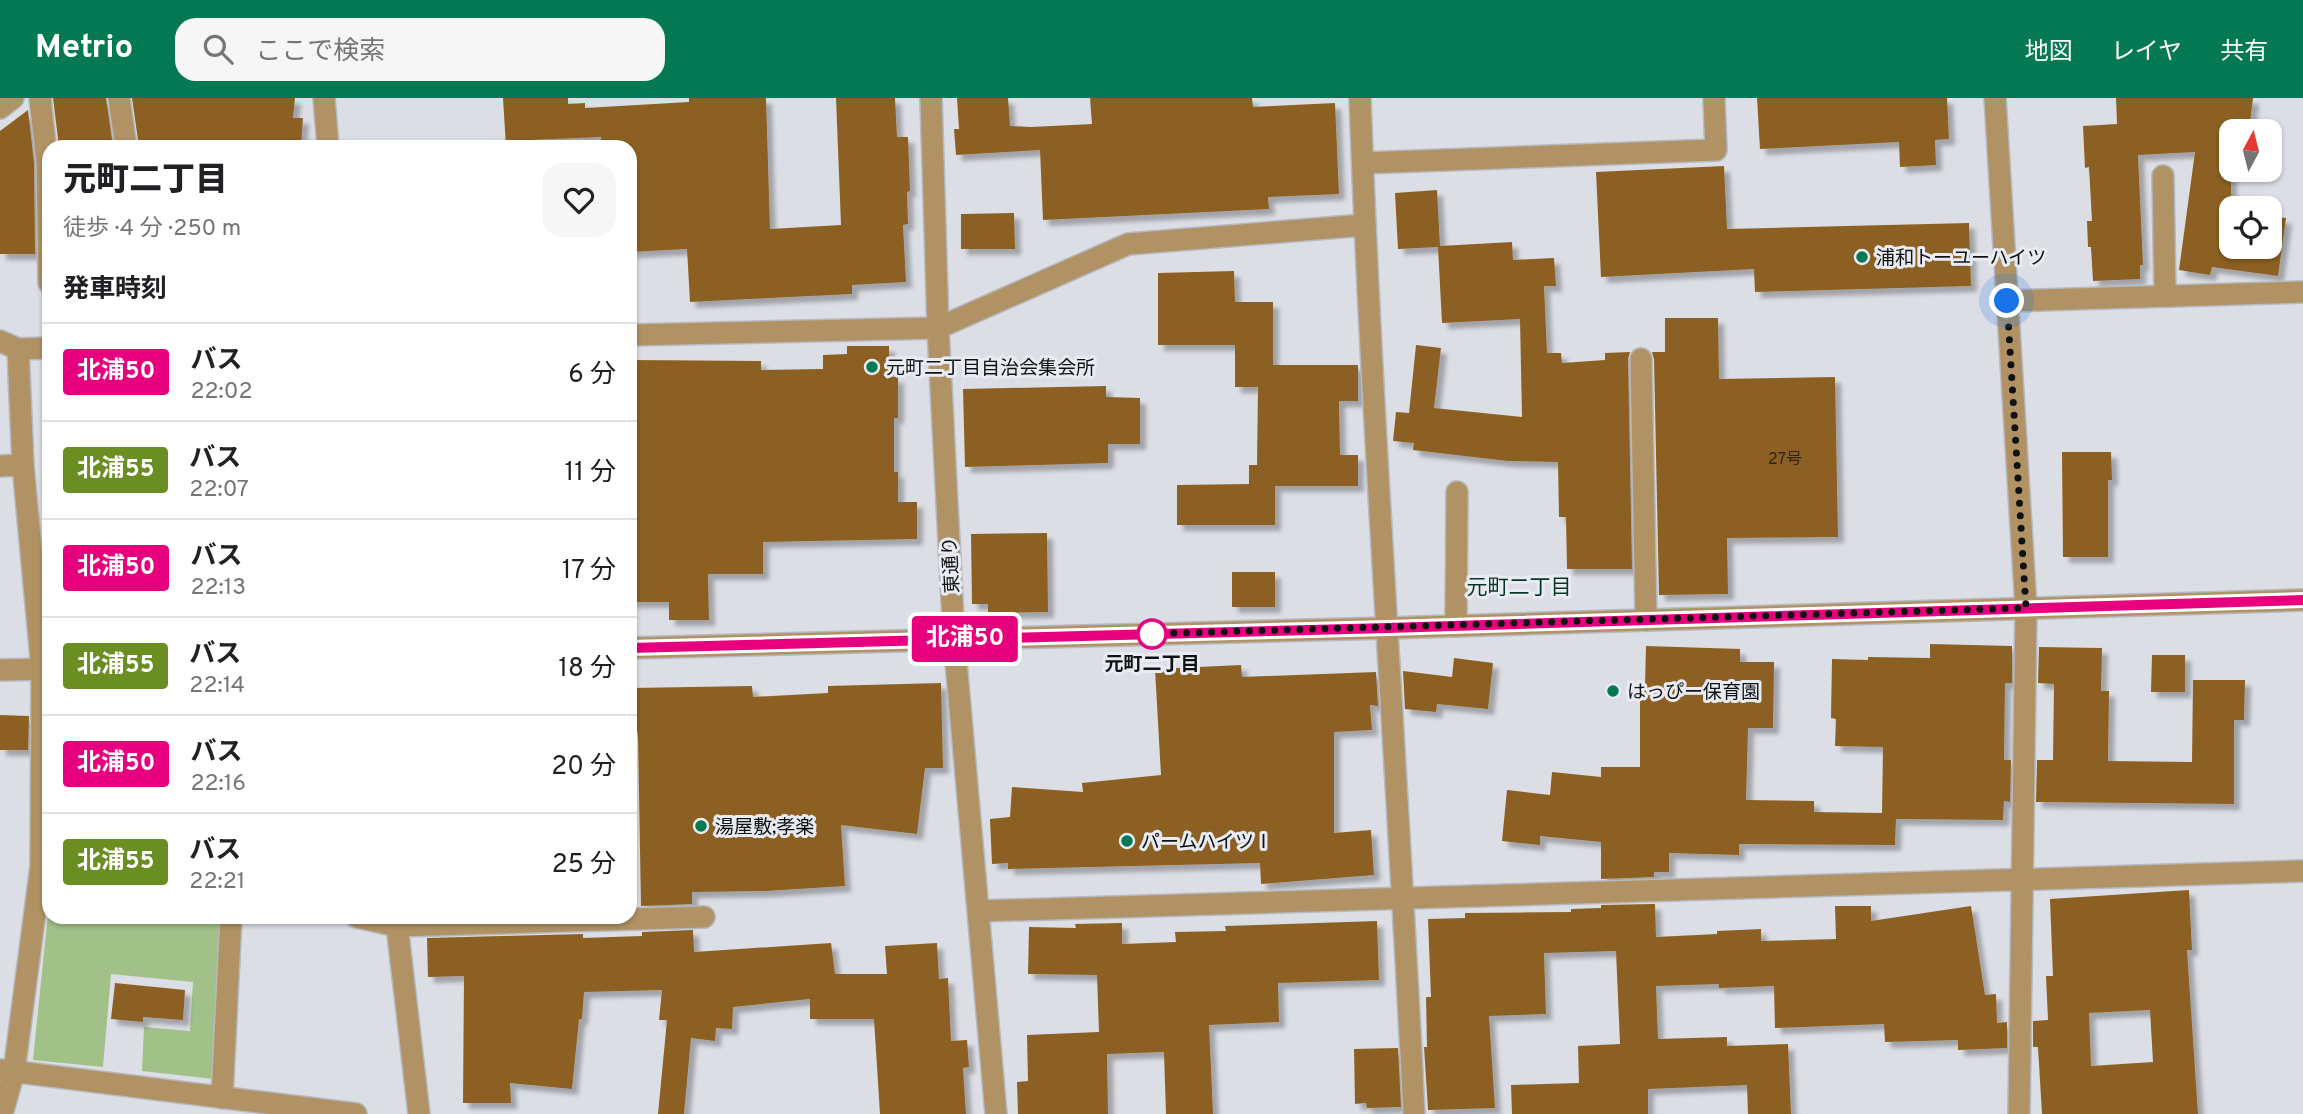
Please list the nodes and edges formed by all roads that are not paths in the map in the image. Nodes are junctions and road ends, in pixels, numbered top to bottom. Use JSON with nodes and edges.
{"nodes":[{"id":1,"x":13,"y":98,"type":"edge"},
{"id":2,"x":40,"y":98,"type":"edge"},
{"id":3,"x":118,"y":98,"type":"edge"},
{"id":4,"x":324,"y":98,"type":"edge"},
{"id":5,"x":932,"y":98,"type":"edge"},
{"id":6,"x":1360,"y":98,"type":"edge"},
{"id":7,"x":1714,"y":98,"type":"edge"},
{"id":8,"x":1995,"y":98,"type":"edge"},
{"id":9,"x":0,"y":108,"type":"edge"},
{"id":10,"x":45,"y":140,"type":"edge"},
{"id":11,"x":125,"y":140,"type":"edge"},
{"id":12,"x":327,"y":140,"type":"edge"},
{"id":13,"x":1363,"y":163,"type":"junction"},
{"id":14,"x":2163,"y":176,"type":"dead end"},
{"id":15,"x":1365,"y":225,"type":"junction"},
{"id":16,"x":2303,"y":292,"type":"edge"},
{"id":17,"x":2165,"y":296,"type":"junction"},
{"id":18,"x":2007,"y":301,"type":"junction"},
{"id":19,"x":938,"y":328,"type":"junction"},
{"id":20,"x":637,"y":335,"type":"edge"},
{"id":21,"x":9,"y":345,"type":"edge"},
{"id":22,"x":42,"y":347,"type":"edge"},
{"id":23,"x":1641,"y":359,"type":"dead end"},
{"id":24,"x":23,"y":465,"type":"junction"},
{"id":25,"x":0,"y":466,"type":"edge"},
{"id":26,"x":1457,"y":492,"type":"dead end"},
{"id":27,"x":2303,"y":600,"type":"edge"},
{"id":28,"x":2026,"y":608,"type":"junction"},
{"id":29,"x":1646,"y":620,"type":"junction"},
{"id":30,"x":1456,"y":626,"type":"junction"},
{"id":31,"x":1388,"y":628,"type":"junction"},
{"id":32,"x":42,"y":634,"type":"edge"},
{"id":33,"x":954,"y":639,"type":"junction"},
{"id":34,"x":637,"y":648,"type":"edge"},
{"id":35,"x":42,"y":669,"type":"edge"},
{"id":36,"x":0,"y":670,"type":"edge"},
{"id":37,"x":2303,"y":872,"type":"edge"},
{"id":38,"x":2022,"y":881,"type":"junction"},
{"id":39,"x":42,"y":882,"type":"edge"},
{"id":40,"x":1404,"y":897,"type":"junction"},
{"id":41,"x":979,"y":911,"type":"junction"},
{"id":42,"x":704,"y":917,"type":"dead end"},
{"id":43,"x":637,"y":918,"type":"edge"},
{"id":44,"x":231,"y":924,"type":"edge"},
{"id":45,"x":396,"y":924,"type":"edge"},
{"id":46,"x":7,"y":1071,"type":"edge"},
{"id":47,"x":222,"y":1098,"type":"junction"},
{"id":48,"x":2,"y":1114,"type":"edge"},
{"id":49,"x":356,"y":1114,"type":"edge"},
{"id":50,"x":419,"y":1114,"type":"edge"},
{"id":51,"x":996,"y":1114,"type":"edge"},
{"id":52,"x":1413,"y":1114,"type":"edge"},
{"id":53,"x":2019,"y":1114,"type":"edge"}],
"edges":[{"from":1,"to":9,"type":"street"},
{"from":2,"to":10,"type":"street"},
{"from":3,"to":11,"type":"street"},
{"from":4,"to":12,"type":"street"},
{"from":5,"to":19,"type":"street","name":"東通り"},
{"from":6,"to":13,"type":"street"},
{"from":7,"to":13,"type":"street"},
{"from":8,"to":18,"type":"street"},
{"from":13,"to":15,"type":"street"},
{"from":14,"to":17,"type":"street"},
{"from":15,"to":19,"type":"street"},
{"from":15,"to":31,"type":"street"},
{"from":16,"to":17,"type":"street"},
{"from":17,"to":18,"type":"street"},
{"from":18,"to":28,"type":"street"},
{"from":19,"to":20,"type":"street"},
{"from":19,"to":33,"type":"street","name":"東通り"},
{"from":21,"to":22,"type":"street"},
{"from":21,"to":24,"type":"street"},
{"from":23,"to":29,"type":"street"},
{"from":24,"to":25,"type":"street"},
{"from":24,"to":32,"type":"street"},
{"from":26,"to":30,"type":"street"},
{"from":27,"to":28,"type":"street"},
{"from":28,"to":29,"type":"street"},
{"from":28,"to":38,"type":"street"},
{"from":29,"to":30,"type":"street"},
{"from":30,"to":31,"type":"street"},
{"from":31,"to":33,"type":"street"},
{"from":31,"to":40,"type":"street"},
{"from":33,"to":34,"type":"street"},
{"from":33,"to":41,"type":"street","name":"東通り"},
{"from":35,"to":36,"type":"street"},
{"from":37,"to":38,"type":"street"},
{"from":38,"to":40,"type":"street"},
{"from":38,"to":53,"type":"street"},
{"from":39,"to":46,"type":"street"},
{"from":40,"to":41,"type":"street"},
{"from":40,"to":52,"type":"street"},
{"from":41,"to":51,"type":"street","name":"東通り"},
{"from":42,"to":43,"type":"street"},
{"from":44,"to":47,"type":"street"},
{"from":45,"to":50,"type":"street"},
{"from":46,"to":47,"type":"street"},
{"from":46,"to":48,"type":"street"},
{"from":47,"to":49,"type":"street"}]}
